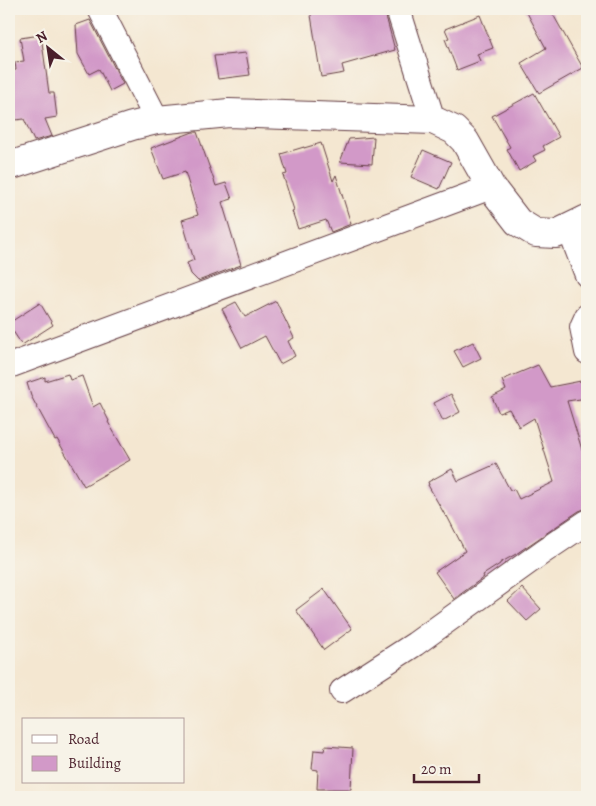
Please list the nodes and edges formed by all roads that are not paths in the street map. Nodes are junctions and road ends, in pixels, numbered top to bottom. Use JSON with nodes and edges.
{"nodes":[{"id":1,"x":100,"y":9,"type":"edge"},
{"id":2,"x":398,"y":9,"type":"edge"},
{"id":3,"x":157,"y":120,"type":"junction"},
{"id":4,"x":433,"y":120,"type":"junction"},
{"id":5,"x":9,"y":166,"type":"edge"},
{"id":6,"x":491,"y":187,"type":"junction"},
{"id":7,"x":578,"y":224,"type":"edge"},
{"id":8,"x":587,"y":275,"type":"edge"},
{"id":9,"x":587,"y":316,"type":"edge"},
{"id":10,"x":587,"y":352,"type":"edge"},
{"id":11,"x":9,"y":366,"type":"edge"},
{"id":12,"x":587,"y":522,"type":"edge"},
{"id":13,"x":342,"y":691,"type":"dead end"}],
"edges":[{"from":1,"to":3,"type":"street"},
{"from":2,"to":4,"type":"street"},
{"from":3,"to":4,"type":"street"},
{"from":3,"to":5,"type":"street"},
{"from":4,"to":6,"type":"street"},
{"from":6,"to":7,"type":"street"},
{"from":6,"to":11,"type":"street"},
{"from":7,"to":8,"type":"street"},
{"from":9,"to":10,"type":"street"},
{"from":12,"to":13,"type":"street"}]}
